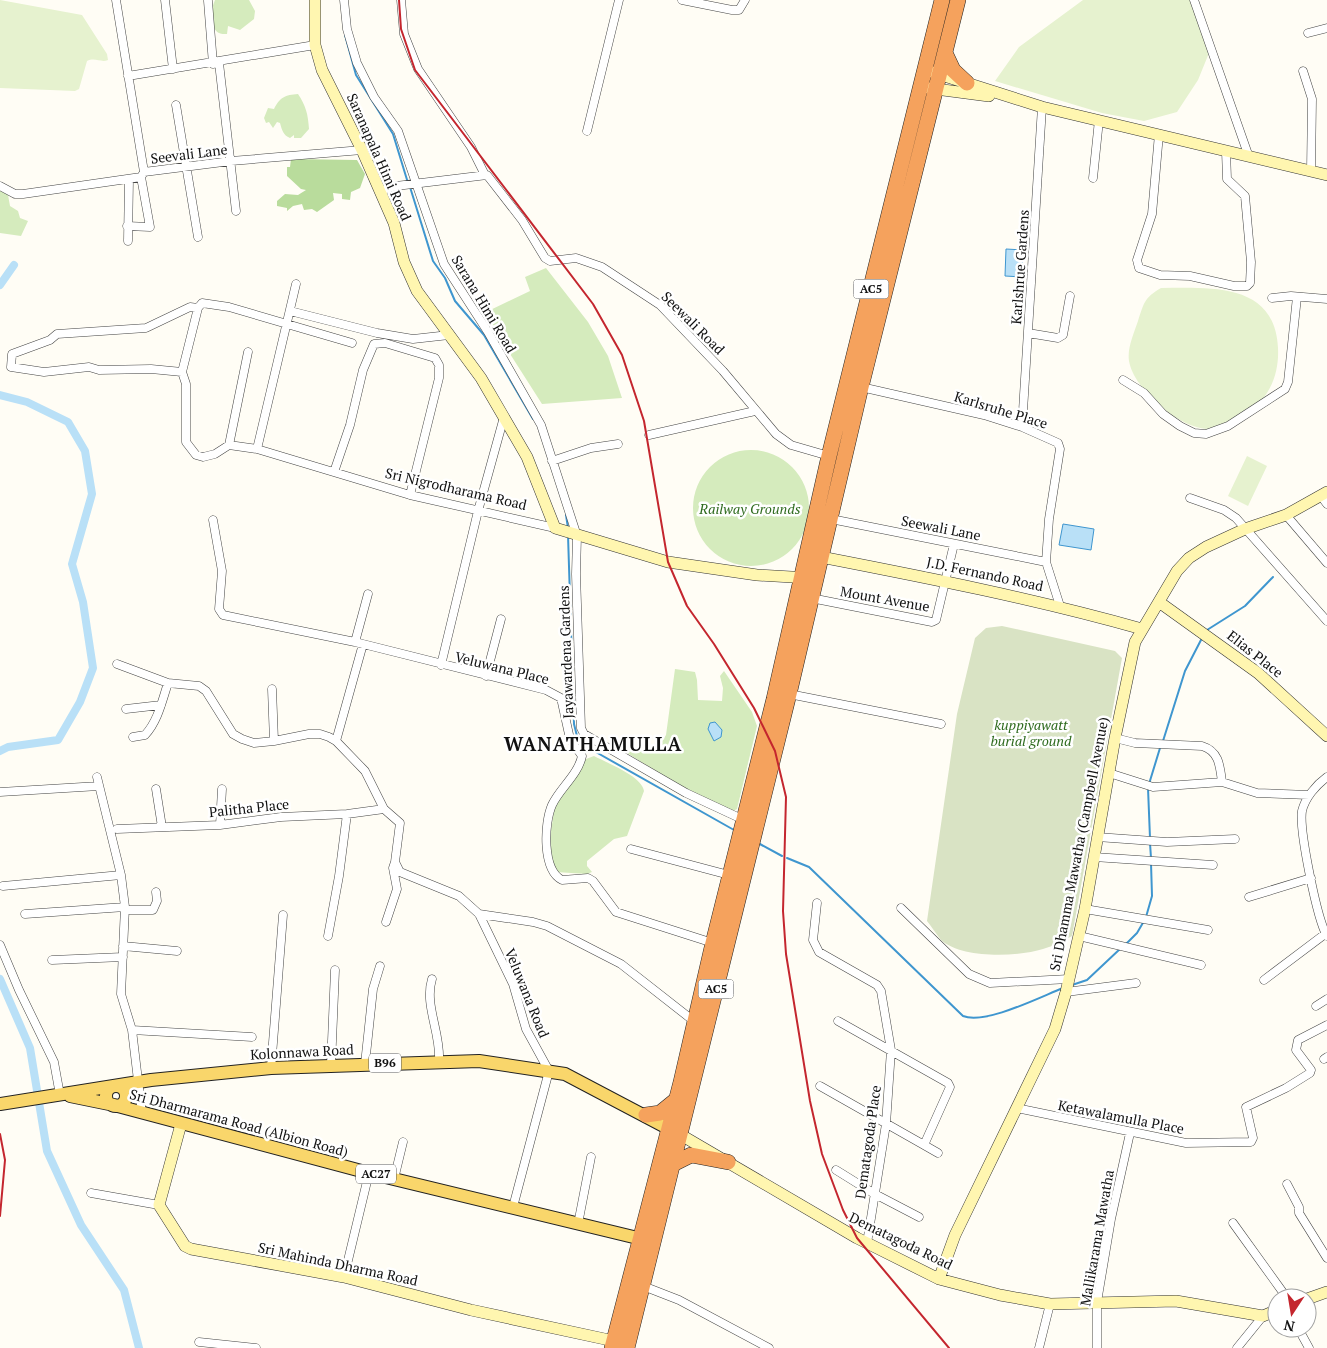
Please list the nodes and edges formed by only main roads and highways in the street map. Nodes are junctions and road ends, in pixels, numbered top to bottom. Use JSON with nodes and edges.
{"nodes":[{"id":1,"x":315,"y":0,"type":"edge"},
{"id":2,"x":942,"y":0,"type":"edge"},
{"id":3,"x":958,"y":0,"type":"edge"},
{"id":4,"x":945,"y":53,"type":"junction"},
{"id":5,"x":932,"y":72,"type":"junction"},
{"id":6,"x":967,"y":82,"type":"junction"},
{"id":7,"x":928,"y":88,"type":"junction"},
{"id":8,"x":1015,"y":100,"type":"junction"},
{"id":9,"x":1327,"y":175,"type":"edge"},
{"id":10,"x":1325,"y":497,"type":"edge"},
{"id":11,"x":558,"y":529,"type":"joint"},
{"id":12,"x":821,"y":557,"type":"junction"},
{"id":13,"x":808,"y":578,"type":"junction"},
{"id":14,"x":1159,"y":602,"type":"junction"},
{"id":15,"x":1142,"y":629,"type":"junction"},
{"id":16,"x":1327,"y":736,"type":"edge"},
{"id":17,"x":746,"y":833,"type":"junction"},
{"id":18,"x":114,"y":1086,"type":"junction"},
{"id":19,"x":61,"y":1095,"type":"junction"},
{"id":20,"x":676,"y":1100,"type":"junction"},
{"id":21,"x":0,"y":1104,"type":"edge"},
{"id":22,"x":114,"y":1105,"type":"junction"},
{"id":23,"x":646,"y":1115,"type":"junction"},
{"id":24,"x":181,"y":1124,"type":"junction"},
{"id":25,"x":674,"y":1132,"type":"junction"},
{"id":26,"x":728,"y":1162,"type":"junction"},
{"id":27,"x":673,"y":1164,"type":"junction"},
{"id":28,"x":647,"y":1240,"type":"junction"},
{"id":29,"x":939,"y":1279,"type":"junction"},
{"id":30,"x":1267,"y":1314,"type":"edge"},
{"id":31,"x":618,"y":1346,"type":"edge"}],
"edges":[{"from":1,"to":11,"type":"main road","name":"Saranapala Himi Road"},
{"from":2,"to":5,"type":"highway","number":"AC5"},
{"from":3,"to":4,"type":"highway","number":"AC5"},
{"from":4,"to":5,"type":"highway","number":"AC5"},
{"from":4,"to":6,"type":"highway"},
{"from":5,"to":6,"type":"main road"},
{"from":5,"to":7,"type":"highway","number":"AC5"},
{"from":6,"to":8,"type":"main road"},
{"from":7,"to":8,"type":"main road"},
{"from":7,"to":12,"type":"highway","number":"AC5"},
{"from":7,"to":13,"type":"highway","number":"AC5"},
{"from":8,"to":9,"type":"main road"},
{"from":10,"to":14,"type":"main road","name":"Sri Dhamma Mawatha (Campbell Avenue)"},
{"from":11,"to":13,"type":"main road","name":"Sri Nigrodharama Road"},
{"from":12,"to":13,"type":"highway","number":"AC5"},
{"from":12,"to":15,"type":"main road","name":"J.D. Fernando Road"},
{"from":13,"to":17,"type":"highway","number":"AC5"},
{"from":13,"to":17,"type":"highway","number":"AC5"},
{"from":14,"to":15,"type":"main road","name":"Sri Dhamma Mawatha (Campbell Avenue)"},
{"from":14,"to":16,"type":"main road","name":"Elias Place"},
{"from":15,"to":29,"type":"main road","name":"Sri Dhamma Mawatha (Campbell Avenue)"},
{"from":17,"to":20,"type":"highway","number":"AC5"},
{"from":17,"to":25,"type":"highway","number":"AC5"},
{"from":18,"to":19,"type":"main road","name":"Kolonnawa Road","number":"B96"},
{"from":18,"to":22,"type":"main road"},
{"from":18,"to":23,"type":"main road","name":"Kolonnawa Road","number":"B96"},
{"from":19,"to":21,"type":"main road","number":"B96"},
{"from":19,"to":22,"type":"main road","name":"Sri Dharmarama Road (Albion Road)","number":"AC27"},
{"from":20,"to":23,"type":"highway"},
{"from":20,"to":25,"type":"highway","number":"AC5"},
{"from":22,"to":24,"type":"main road","name":"Sri Dharmarama Road (Albion Road)","number":"AC27"},
{"from":23,"to":25,"type":"main road","name":"Kolonnawa Road","number":"B96"},
{"from":24,"to":28,"type":"main road","name":"Sri Dharmarama Road (Albion Road)","number":"AC27"},
{"from":24,"to":31,"type":"main road","name":"Sri Mahinda Dharma Road"},
{"from":25,"to":26,"type":"main road","name":"Dematagoda Road"},
{"from":25,"to":27,"type":"highway","number":"AC5"},
{"from":25,"to":28,"type":"highway","number":"AC5"},
{"from":26,"to":27,"type":"highway"},
{"from":26,"to":29,"type":"main road","name":"Dematagoda Road"},
{"from":27,"to":28,"type":"highway","number":"AC5"},
{"from":28,"to":31,"type":"highway","number":"AC5"},
{"from":28,"to":31,"type":"highway","number":"AC5"},
{"from":29,"to":30,"type":"main road","name":"Dematagoda Road"}]}
